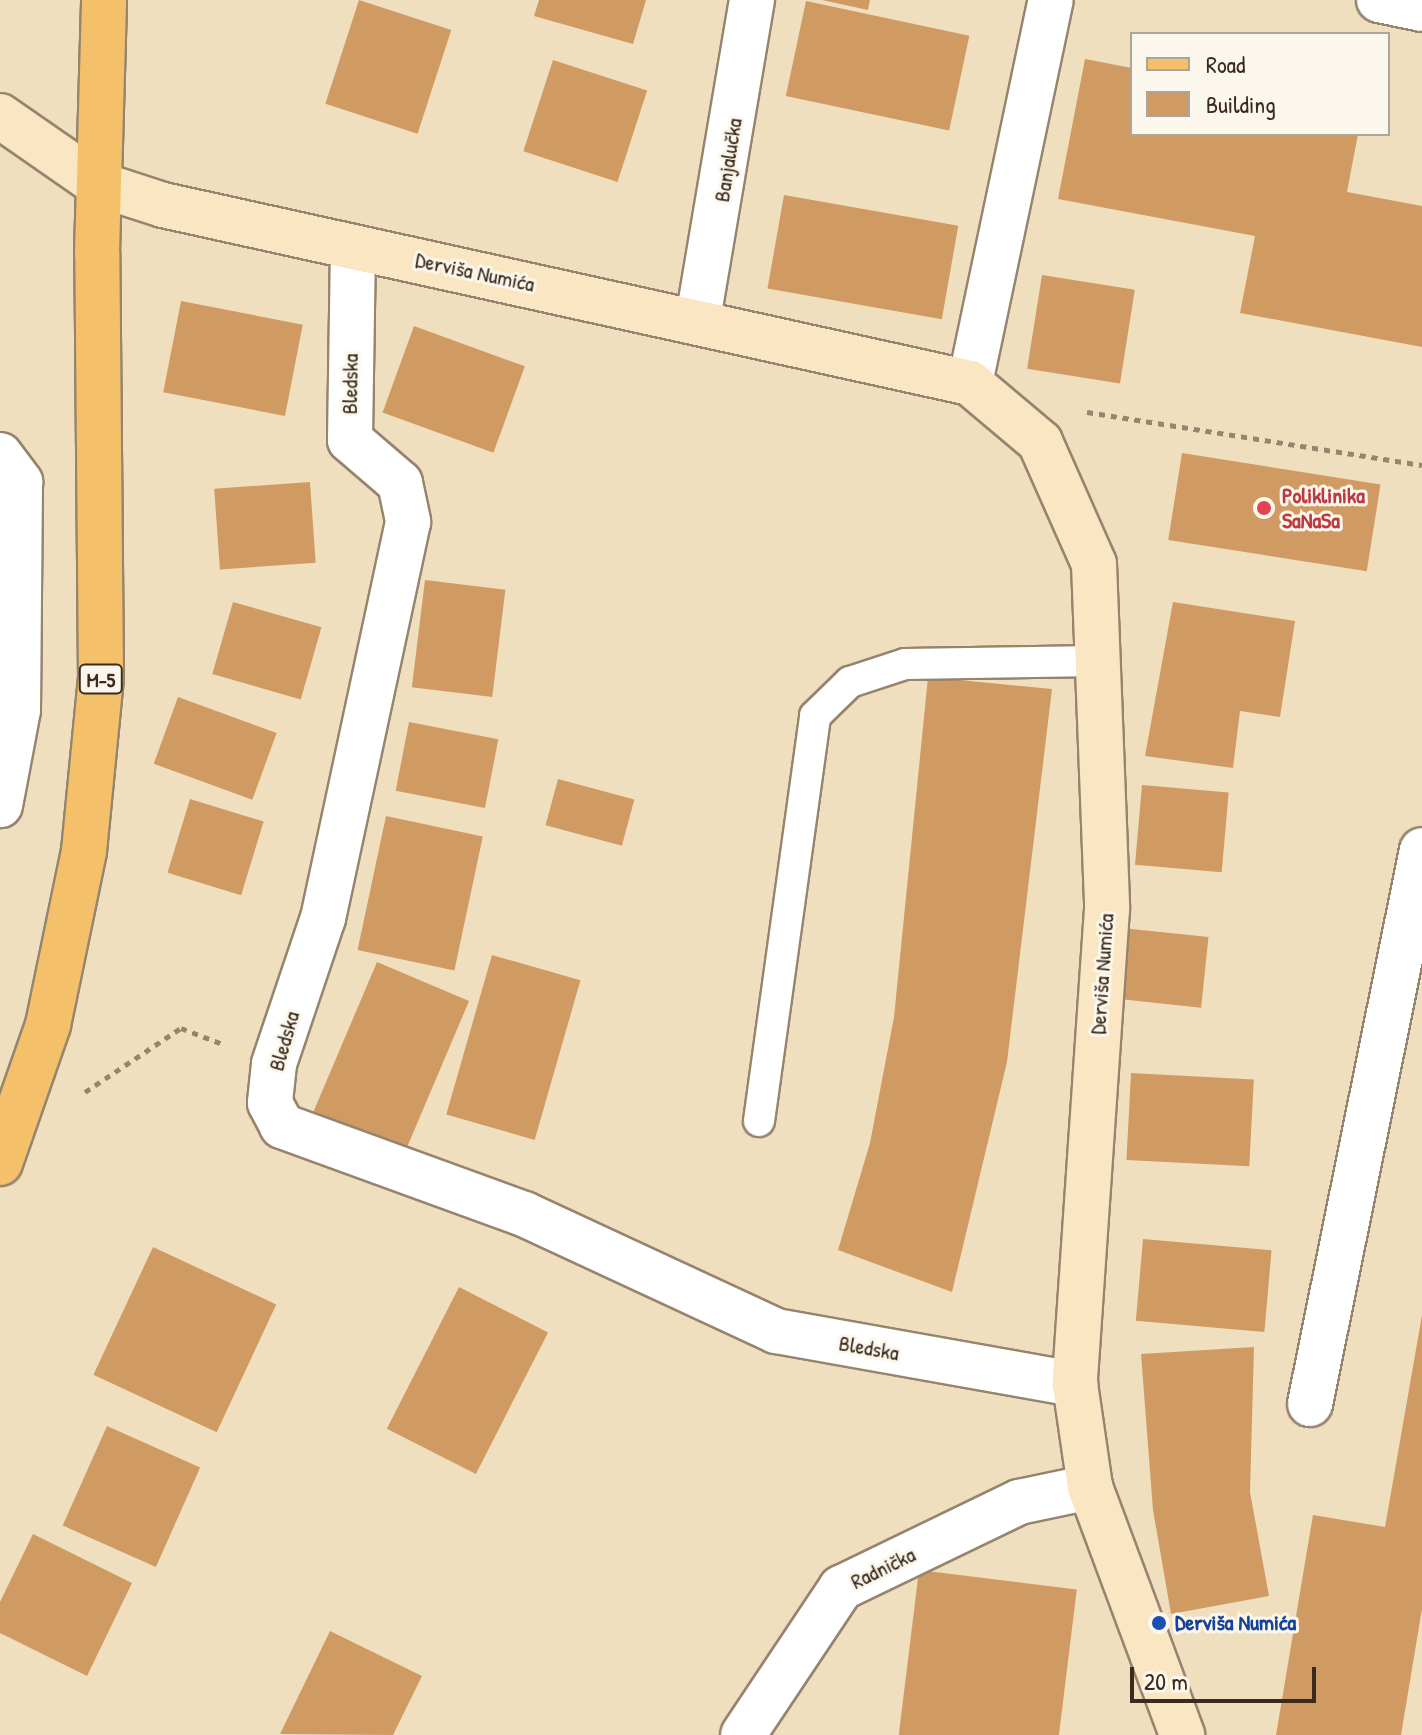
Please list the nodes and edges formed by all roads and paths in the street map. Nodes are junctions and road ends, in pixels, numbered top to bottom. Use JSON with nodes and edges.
{"nodes":[{"id":1,"x":104,"y":0,"type":"edge"},
{"id":2,"x":752,"y":0,"type":"edge"},
{"id":3,"x":1051,"y":0,"type":"edge"},
{"id":4,"x":1379,"y":0,"type":"edge"},
{"id":5,"x":1422,"y":9,"type":"edge"},
{"id":6,"x":0,"y":116,"type":"edge"},
{"id":7,"x":98,"y":184,"type":"junction"},
{"id":8,"x":353,"y":247,"type":"junction"},
{"id":9,"x":698,"y":319,"type":"junction"},
{"id":10,"x":970,"y":383,"type":"junction"},
{"id":11,"x":1040,"y":442,"type":"junction"},
{"id":12,"x":0,"y":455,"type":"edge"},
{"id":13,"x":1422,"y":465,"type":"edge"},
{"id":14,"x":1098,"y":661,"type":"junction"},
{"id":15,"x":0,"y":805,"type":"edge"},
{"id":16,"x":1422,"y":850,"type":"edge"},
{"id":17,"x":274,"y":1064,"type":"junction"},
{"id":18,"x":81,"y":1094,"type":"dead end"},
{"id":19,"x":759,"y":1121,"type":"dead end"},
{"id":20,"x":0,"y":1163,"type":"edge"},
{"id":21,"x":1075,"y":1384,"type":"junction"},
{"id":22,"x":1310,"y":1404,"type":"dead end"},
{"id":23,"x":1090,"y":1487,"type":"junction"},
{"id":24,"x":743,"y":1735,"type":"edge"},
{"id":25,"x":1182,"y":1735,"type":"edge"}],
"edges":[{"from":1,"to":7,"type":"main road","number":"M-5"},
{"from":2,"to":9,"type":"street","name":"Banjalučka"},
{"from":3,"to":10,"type":"street"},
{"from":4,"to":5,"type":"street"},
{"from":6,"to":7,"type":"main road","name":"Derviša Numića"},
{"from":7,"to":8,"type":"main road","name":"Derviša Numića"},
{"from":7,"to":20,"type":"main road","number":"M-5"},
{"from":8,"to":9,"type":"main road","name":"Derviša Numića"},
{"from":8,"to":17,"type":"street","name":"Bledska"},
{"from":9,"to":10,"type":"main road","name":"Derviša Numića"},
{"from":10,"to":11,"type":"main road","name":"Derviša Numića"},
{"from":11,"to":13,"type":"path"},
{"from":11,"to":14,"type":"main road","name":"Derviša Numića"},
{"from":12,"to":15,"type":"street"},
{"from":14,"to":19,"type":"lane"},
{"from":14,"to":21,"type":"main road","name":"Derviša Numića"},
{"from":16,"to":22,"type":"street"},
{"from":17,"to":18,"type":"path"},
{"from":17,"to":21,"type":"street","name":"Bledska"},
{"from":21,"to":23,"type":"main road","name":"Derviša Numića"},
{"from":23,"to":24,"type":"street","name":"Radnička"},
{"from":23,"to":25,"type":"main road","name":"Derviša Numića"}]}
